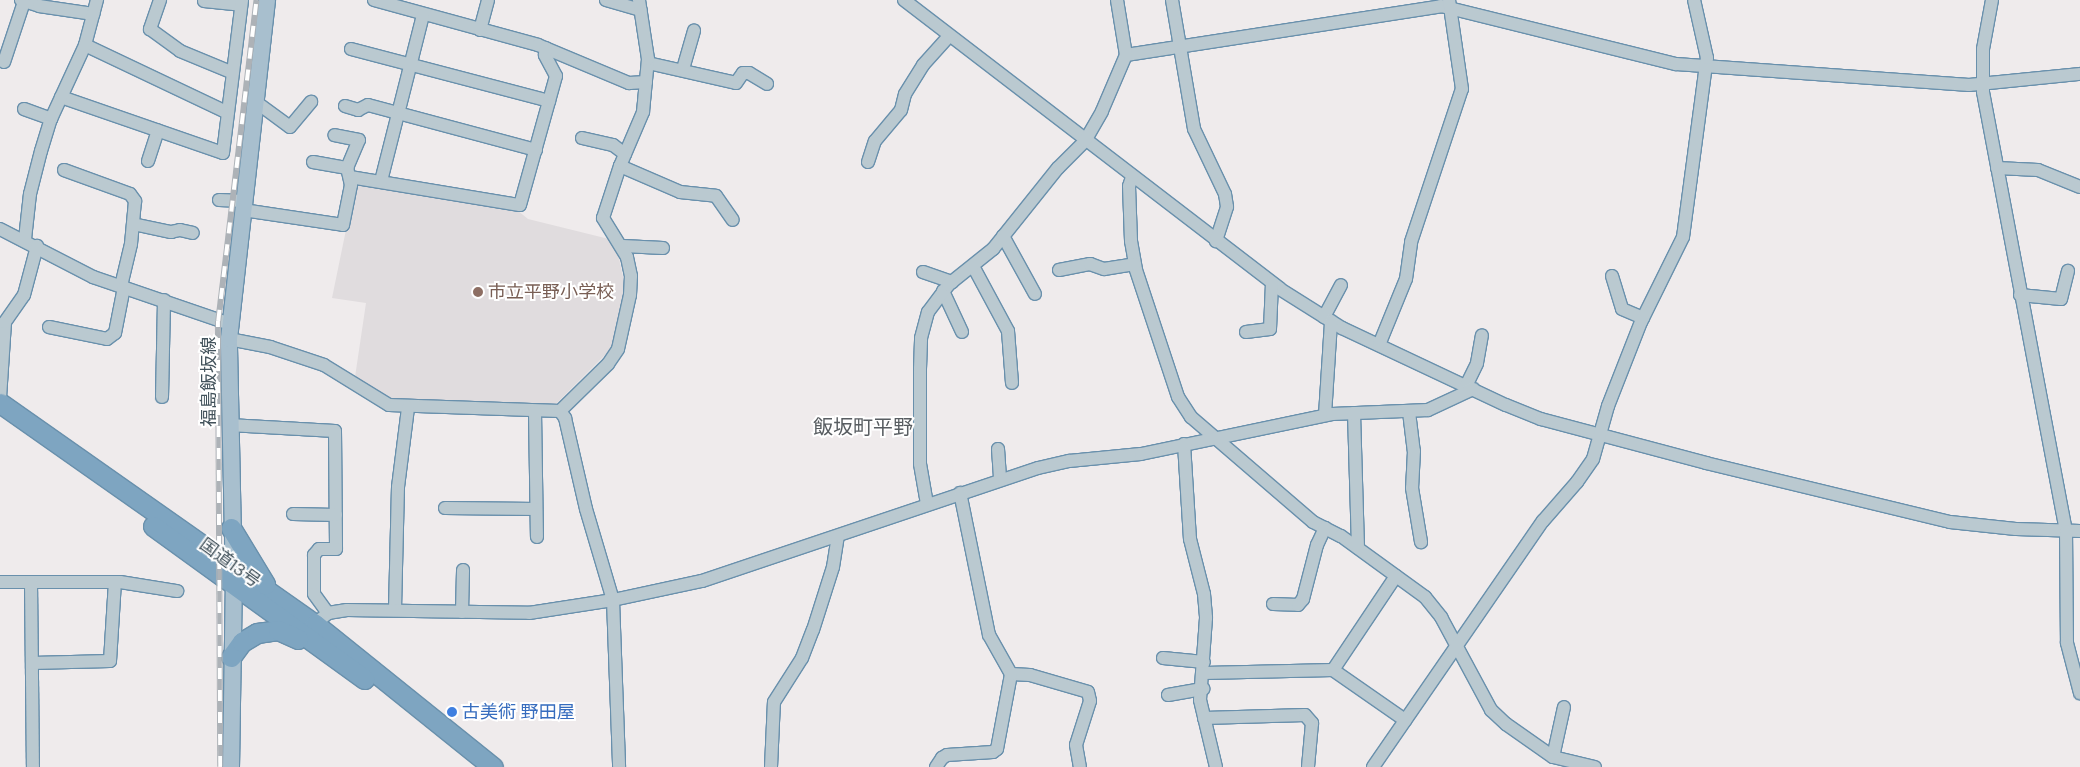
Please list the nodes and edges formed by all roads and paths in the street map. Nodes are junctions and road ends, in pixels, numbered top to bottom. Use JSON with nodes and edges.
{"nodes":[{"id":1,"x":97,"y":0,"type":"edge"},
{"id":2,"x":146,"y":0,"type":"edge"},
{"id":3,"x":266,"y":0,"type":"edge"},
{"id":4,"x":374,"y":0,"type":"edge"},
{"id":5,"x":488,"y":0,"type":"edge"},
{"id":6,"x":606,"y":0,"type":"edge"},
{"id":7,"x":904,"y":0,"type":"edge"},
{"id":8,"x":1117,"y":0,"type":"edge"},
{"id":9,"x":1172,"y":0,"type":"edge"},
{"id":10,"x":1694,"y":0,"type":"edge"},
{"id":11,"x":1992,"y":0,"type":"edge"},
{"id":12,"x":22,"y":1,"type":"edge"},
{"id":13,"x":204,"y":1,"type":"edge"},
{"id":14,"x":159,"y":2,"type":"edge"},
{"id":15,"x":242,"y":2,"type":"edge"},
{"id":16,"x":1449,"y":3,"type":"edge"},
{"id":17,"x":640,"y":5,"type":"edge"},
{"id":18,"x":93,"y":14,"type":"junction"},
{"id":19,"x":423,"y":15,"type":"junction"},
{"id":20,"x":480,"y":30,"type":"junction"},
{"id":21,"x":694,"y":31,"type":"dead end"},
{"id":22,"x":949,"y":36,"type":"junction"},
{"id":23,"x":85,"y":45,"type":"junction"},
{"id":24,"x":1179,"y":47,"type":"junction"},
{"id":25,"x":352,"y":48,"type":"dead end"},
{"id":26,"x":546,"y":48,"type":"junction"},
{"id":27,"x":1126,"y":55,"type":"junction"},
{"id":28,"x":4,"y":62,"type":"dead end"},
{"id":29,"x":648,"y":63,"type":"junction"},
{"id":30,"x":411,"y":65,"type":"junction"},
{"id":31,"x":1706,"y":66,"type":"junction"},
{"id":32,"x":682,"y":69,"type":"junction"},
{"id":33,"x":233,"y":73,"type":"junction"},
{"id":34,"x":2080,"y":74,"type":"edge"},
{"id":35,"x":646,"y":82,"type":"junction"},
{"id":36,"x":767,"y":84,"type":"dead end"},
{"id":37,"x":1983,"y":85,"type":"junction"},
{"id":38,"x":62,"y":97,"type":"junction"},
{"id":39,"x":550,"y":101,"type":"junction"},
{"id":40,"x":256,"y":102,"type":"junction"},
{"id":41,"x":311,"y":102,"type":"dead end"},
{"id":42,"x":345,"y":106,"type":"dead end"},
{"id":43,"x":24,"y":109,"type":"dead end"},
{"id":44,"x":228,"y":113,"type":"junction"},
{"id":45,"x":400,"y":113,"type":"junction"},
{"id":46,"x":52,"y":118,"type":"junction"},
{"id":47,"x":158,"y":131,"type":"junction"},
{"id":48,"x":334,"y":135,"type":"dead end"},
{"id":49,"x":582,"y":138,"type":"dead end"},
{"id":50,"x":1085,"y":141,"type":"junction"},
{"id":51,"x":536,"y":150,"type":"junction"},
{"id":52,"x":623,"y":160,"type":"junction"},
{"id":53,"x":148,"y":161,"type":"dead end"},
{"id":54,"x":313,"y":162,"type":"dead end"},
{"id":55,"x":868,"y":162,"type":"dead end"},
{"id":56,"x":1997,"y":168,"type":"junction"},
{"id":57,"x":64,"y":170,"type":"dead end"},
{"id":58,"x":348,"y":172,"type":"junction"},
{"id":59,"x":1132,"y":177,"type":"junction"},
{"id":60,"x":381,"y":181,"type":"junction"},
{"id":61,"x":2080,"y":187,"type":"edge"},
{"id":62,"x":219,"y":200,"type":"dead end"},
{"id":63,"x":244,"y":205,"type":"junction"},
{"id":64,"x":733,"y":220,"type":"dead end"},
{"id":65,"x":133,"y":224,"type":"junction"},
{"id":66,"x":0,"y":228,"type":"edge"},
{"id":67,"x":193,"y":233,"type":"dead end"},
{"id":68,"x":1003,"y":236,"type":"junction"},
{"id":69,"x":24,"y":239,"type":"junction"},
{"id":70,"x":1216,"y":241,"type":"junction"},
{"id":71,"x":37,"y":246,"type":"junction"},
{"id":72,"x":623,"y":246,"type":"junction"},
{"id":73,"x":663,"y":248,"type":"dead end"},
{"id":74,"x":1135,"y":264,"type":"junction"},
{"id":75,"x":973,"y":266,"type":"junction"},
{"id":76,"x":1060,"y":270,"type":"dead end"},
{"id":77,"x":923,"y":272,"type":"dead end"},
{"id":78,"x":2068,"y":272,"type":"dead end"},
{"id":79,"x":1612,"y":276,"type":"dead end"},
{"id":80,"x":1272,"y":284,"type":"junction"},
{"id":81,"x":1341,"y":285,"type":"dead end"},
{"id":82,"x":122,"y":286,"type":"junction"},
{"id":83,"x":947,"y":286,"type":"junction"},
{"id":84,"x":1035,"y":294,"type":"dead end"},
{"id":85,"x":2020,"y":295,"type":"junction"},
{"id":86,"x":164,"y":300,"type":"junction"},
{"id":87,"x":1643,"y":318,"type":"junction"},
{"id":88,"x":1327,"y":319,"type":"junction"},
{"id":89,"x":49,"y":328,"type":"dead end"},
{"id":90,"x":229,"y":331,"type":"junction"},
{"id":91,"x":962,"y":332,"type":"dead end"},
{"id":92,"x":1246,"y":332,"type":"dead end"},
{"id":93,"x":1482,"y":335,"type":"dead end"},
{"id":94,"x":1379,"y":345,"type":"junction"},
{"id":95,"x":1012,"y":384,"type":"dead end"},
{"id":96,"x":1469,"y":387,"type":"junction"},
{"id":97,"x":162,"y":397,"type":"dead end"},
{"id":98,"x":0,"y":398,"type":"edge"},
{"id":99,"x":0,"y":403,"type":"edge"},
{"id":100,"x":408,"y":408,"type":"junction"},
{"id":101,"x":560,"y":411,"type":"junction"},
{"id":102,"x":535,"y":412,"type":"junction"},
{"id":103,"x":1409,"y":412,"type":"junction"},
{"id":104,"x":1354,"y":413,"type":"junction"},
{"id":105,"x":1325,"y":415,"type":"junction"},
{"id":106,"x":0,"y":419,"type":"edge"},
{"id":107,"x":229,"y":425,"type":"junction"},
{"id":108,"x":1601,"y":435,"type":"junction"},
{"id":109,"x":1212,"y":438,"type":"junction"},
{"id":110,"x":1184,"y":444,"type":"junction"},
{"id":111,"x":998,"y":449,"type":"dead end"},
{"id":112,"x":1000,"y":480,"type":"junction"},
{"id":113,"x":960,"y":493,"type":"junction"},
{"id":114,"x":927,"y":504,"type":"junction"},
{"id":115,"x":445,"y":508,"type":"dead end"},
{"id":116,"x":536,"y":509,"type":"junction"},
{"id":117,"x":292,"y":514,"type":"dead end"},
{"id":118,"x":336,"y":515,"type":"junction"},
{"id":119,"x":231,"y":528,"type":"junction"},
{"id":120,"x":1325,"y":528,"type":"junction"},
{"id":121,"x":2066,"y":531,"type":"junction"},
{"id":122,"x":2080,"y":531,"type":"edge"},
{"id":123,"x":838,"y":536,"type":"junction"},
{"id":124,"x":537,"y":537,"type":"dead end"},
{"id":125,"x":1421,"y":542,"type":"dead end"},
{"id":126,"x":1358,"y":548,"type":"junction"},
{"id":127,"x":463,"y":570,"type":"dead end"},
{"id":128,"x":234,"y":576,"type":"junction"},
{"id":129,"x":1396,"y":576,"type":"junction"},
{"id":130,"x":0,"y":582,"type":"edge"},
{"id":131,"x":31,"y":582,"type":"junction"},
{"id":132,"x":115,"y":582,"type":"junction"},
{"id":133,"x":177,"y":591,"type":"dead end"},
{"id":134,"x":272,"y":594,"type":"junction"},
{"id":135,"x":613,"y":600,"type":"junction"},
{"id":136,"x":1273,"y":604,"type":"dead end"},
{"id":137,"x":395,"y":609,"type":"junction"},
{"id":138,"x":462,"y":612,"type":"junction"},
{"id":139,"x":322,"y":618,"type":"junction"},
{"id":140,"x":1456,"y":643,"type":"junction"},
{"id":141,"x":231,"y":657,"type":"junction"},
{"id":142,"x":1163,"y":658,"type":"dead end"},
{"id":143,"x":32,"y":663,"type":"junction"},
{"id":144,"x":1204,"y":668,"type":"junction"},
{"id":145,"x":1333,"y":670,"type":"junction"},
{"id":146,"x":1011,"y":674,"type":"junction"},
{"id":147,"x":1202,"y":689,"type":"junction"},
{"id":148,"x":381,"y":692,"type":"junction"},
{"id":149,"x":2080,"y":693,"type":"edge"},
{"id":150,"x":1168,"y":696,"type":"dead end"},
{"id":151,"x":1564,"y":707,"type":"dead end"},
{"id":152,"x":1204,"y":718,"type":"junction"},
{"id":153,"x":1405,"y":720,"type":"junction"},
{"id":154,"x":451,"y":735,"type":"junction"},
{"id":155,"x":1553,"y":757,"type":"junction"},
{"id":156,"x":33,"y":767,"type":"edge"},
{"id":157,"x":231,"y":767,"type":"edge"},
{"id":158,"x":493,"y":767,"type":"edge"},
{"id":159,"x":619,"y":767,"type":"edge"},
{"id":160,"x":771,"y":767,"type":"edge"},
{"id":161,"x":936,"y":767,"type":"edge"},
{"id":162,"x":1080,"y":767,"type":"edge"},
{"id":163,"x":1216,"y":767,"type":"edge"},
{"id":164,"x":1308,"y":767,"type":"edge"},
{"id":165,"x":1373,"y":767,"type":"edge"},
{"id":166,"x":1595,"y":767,"type":"edge"}],
"edges":[{"from":1,"to":18,"type":"street"},
{"from":2,"to":14,"type":"street"},
{"from":3,"to":40,"type":"main road","name":"福島飯坂線"},
{"from":4,"to":19,"type":"street"},
{"from":5,"to":20,"type":"street"},
{"from":6,"to":17,"type":"street"},
{"from":7,"to":22,"type":"street"},
{"from":8,"to":27,"type":"street"},
{"from":9,"to":24,"type":"street"},
{"from":10,"to":31,"type":"street"},
{"from":11,"to":37,"type":"street"},
{"from":12,"to":18,"type":"street"},
{"from":12,"to":28,"type":"street"},
{"from":13,"to":15,"type":"street"},
{"from":14,"to":33,"type":"street"},
{"from":15,"to":33,"type":"street"},
{"from":16,"to":24,"type":"street"},
{"from":16,"to":31,"type":"street"},
{"from":16,"to":94,"type":"street"},
{"from":17,"to":29,"type":"street"},
{"from":18,"to":23,"type":"street"},
{"from":19,"to":20,"type":"street"},
{"from":19,"to":30,"type":"street"},
{"from":20,"to":26,"type":"street"},
{"from":21,"to":32,"type":"street"},
{"from":22,"to":50,"type":"street"},
{"from":22,"to":55,"type":"street"},
{"from":23,"to":38,"type":"street"},
{"from":23,"to":44,"type":"street"},
{"from":24,"to":27,"type":"street"},
{"from":24,"to":70,"type":"street"},
{"from":25,"to":30,"type":"street"},
{"from":26,"to":35,"type":"street"},
{"from":26,"to":39,"type":"street"},
{"from":27,"to":50,"type":"street"},
{"from":29,"to":32,"type":"street"},
{"from":29,"to":35,"type":"street"},
{"from":30,"to":39,"type":"street"},
{"from":30,"to":45,"type":"street"},
{"from":31,"to":37,"type":"street"},
{"from":31,"to":87,"type":"street"},
{"from":32,"to":36,"type":"street"},
{"from":33,"to":44,"type":"street"},
{"from":34,"to":37,"type":"street"},
{"from":35,"to":52,"type":"street"},
{"from":37,"to":56,"type":"street"},
{"from":38,"to":46,"type":"street"},
{"from":38,"to":47,"type":"street"},
{"from":39,"to":51,"type":"street"},
{"from":40,"to":41,"type":"street"},
{"from":40,"to":63,"type":"main road","name":"福島飯坂線"},
{"from":42,"to":45,"type":"street"},
{"from":43,"to":46,"type":"street"},
{"from":44,"to":47,"type":"street"},
{"from":45,"to":51,"type":"street"},
{"from":45,"to":60,"type":"street"},
{"from":46,"to":69,"type":"street"},
{"from":47,"to":53,"type":"street"},
{"from":48,"to":58,"type":"street"},
{"from":49,"to":52,"type":"street"},
{"from":50,"to":59,"type":"street"},
{"from":50,"to":68,"type":"street"},
{"from":51,"to":60,"type":"street"},
{"from":52,"to":64,"type":"street"},
{"from":52,"to":72,"type":"street"},
{"from":54,"to":58,"type":"street"},
{"from":56,"to":61,"type":"street"},
{"from":56,"to":85,"type":"street"},
{"from":57,"to":65,"type":"street"},
{"from":58,"to":60,"type":"street"},
{"from":58,"to":63,"type":"street"},
{"from":59,"to":70,"type":"street"},
{"from":59,"to":74,"type":"street"},
{"from":62,"to":63,"type":"street"},
{"from":63,"to":90,"type":"main road","name":"福島飯坂線"},
{"from":65,"to":67,"type":"street"},
{"from":65,"to":82,"type":"street"},
{"from":66,"to":69,"type":"street"},
{"from":68,"to":75,"type":"street"},
{"from":68,"to":84,"type":"street"},
{"from":69,"to":71,"type":"street"},
{"from":70,"to":80,"type":"street"},
{"from":71,"to":82,"type":"street"},
{"from":71,"to":98,"type":"street"},
{"from":72,"to":73,"type":"street"},
{"from":72,"to":101,"type":"street"},
{"from":74,"to":76,"type":"street"},
{"from":74,"to":109,"type":"street"},
{"from":75,"to":83,"type":"street"},
{"from":75,"to":95,"type":"street"},
{"from":77,"to":83,"type":"street"},
{"from":78,"to":85,"type":"street"},
{"from":79,"to":87,"type":"street"},
{"from":80,"to":88,"type":"street"},
{"from":80,"to":92,"type":"street"},
{"from":81,"to":88,"type":"street"},
{"from":82,"to":86,"type":"street"},
{"from":82,"to":89,"type":"street"},
{"from":83,"to":91,"type":"street"},
{"from":83,"to":114,"type":"street"},
{"from":85,"to":121,"type":"street"},
{"from":86,"to":90,"type":"street"},
{"from":86,"to":97,"type":"street"},
{"from":87,"to":108,"type":"street"},
{"from":88,"to":94,"type":"street"},
{"from":88,"to":105,"type":"street"},
{"from":90,"to":100,"type":"street"},
{"from":90,"to":107,"type":"main road","name":"福島飯坂線"},
{"from":93,"to":96,"type":"street"},
{"from":94,"to":96,"type":"street"},
{"from":96,"to":103,"type":"street"},
{"from":96,"to":108,"type":"street"},
{"from":99,"to":128,"type":"highway","name":"国道13号"},
{"from":100,"to":102,"type":"street"},
{"from":100,"to":137,"type":"street"},
{"from":101,"to":102,"type":"street"},
{"from":101,"to":135,"type":"street"},
{"from":102,"to":116,"type":"street"},
{"from":103,"to":104,"type":"street"},
{"from":103,"to":125,"type":"street"},
{"from":104,"to":105,"type":"street"},
{"from":104,"to":126,"type":"street"},
{"from":105,"to":109,"type":"street"},
{"from":106,"to":128,"type":"highway","name":"国道13号"},
{"from":107,"to":118,"type":"street"},
{"from":107,"to":119,"type":"main road","name":"福島飯坂線"},
{"from":108,"to":121,"type":"street"},
{"from":108,"to":140,"type":"street"},
{"from":109,"to":110,"type":"street"},
{"from":109,"to":120,"type":"street"},
{"from":110,"to":112,"type":"street"},
{"from":110,"to":144,"type":"street"},
{"from":111,"to":112,"type":"street"},
{"from":112,"to":113,"type":"street"},
{"from":113,"to":114,"type":"street"},
{"from":113,"to":146,"type":"street"},
{"from":114,"to":123,"type":"street"},
{"from":115,"to":116,"type":"street"},
{"from":116,"to":124,"type":"street"},
{"from":117,"to":118,"type":"street"},
{"from":118,"to":139,"type":"street"},
{"from":119,"to":128,"type":"main road","name":"福島飯坂線"},
{"from":119,"to":134,"type":"highway"},
{"from":120,"to":126,"type":"street"},
{"from":120,"to":136,"type":"street"},
{"from":121,"to":122,"type":"street"},
{"from":121,"to":149,"type":"street"},
{"from":123,"to":135,"type":"street"},
{"from":123,"to":160,"type":"street"},
{"from":126,"to":129,"type":"street"},
{"from":127,"to":138,"type":"street"},
{"from":128,"to":134,"type":"highway","name":"国道13号"},
{"from":128,"to":141,"type":"main road","name":"福島飯坂線"},
{"from":128,"to":148,"type":"highway","name":"国道13号"},
{"from":129,"to":140,"type":"street"},
{"from":129,"to":145,"type":"street"},
{"from":130,"to":131,"type":"street"},
{"from":131,"to":132,"type":"street"},
{"from":131,"to":143,"type":"street"},
{"from":132,"to":133,"type":"street"},
{"from":132,"to":143,"type":"street"},
{"from":134,"to":139,"type":"highway","name":"国道13号"},
{"from":135,"to":138,"type":"street"},
{"from":135,"to":159,"type":"street"},
{"from":137,"to":138,"type":"street"},
{"from":137,"to":139,"type":"street"},
{"from":139,"to":154,"type":"highway","name":"国道13号"},
{"from":140,"to":153,"type":"street"},
{"from":140,"to":155,"type":"street"},
{"from":141,"to":148,"type":"highway"},
{"from":141,"to":157,"type":"main road","name":"福島飯坂線"},
{"from":142,"to":144,"type":"street"},
{"from":143,"to":156,"type":"street"},
{"from":144,"to":145,"type":"street"},
{"from":144,"to":147,"type":"street"},
{"from":145,"to":153,"type":"street"},
{"from":146,"to":161,"type":"street"},
{"from":146,"to":162,"type":"street"},
{"from":147,"to":150,"type":"street"},
{"from":147,"to":152,"type":"street"},
{"from":148,"to":154,"type":"highway","name":"国道13号"},
{"from":151,"to":155,"type":"street"},
{"from":152,"to":163,"type":"street"},
{"from":152,"to":164,"type":"street"},
{"from":153,"to":165,"type":"street"},
{"from":154,"to":158,"type":"highway","name":"国道13号"},
{"from":155,"to":166,"type":"street"}]}
